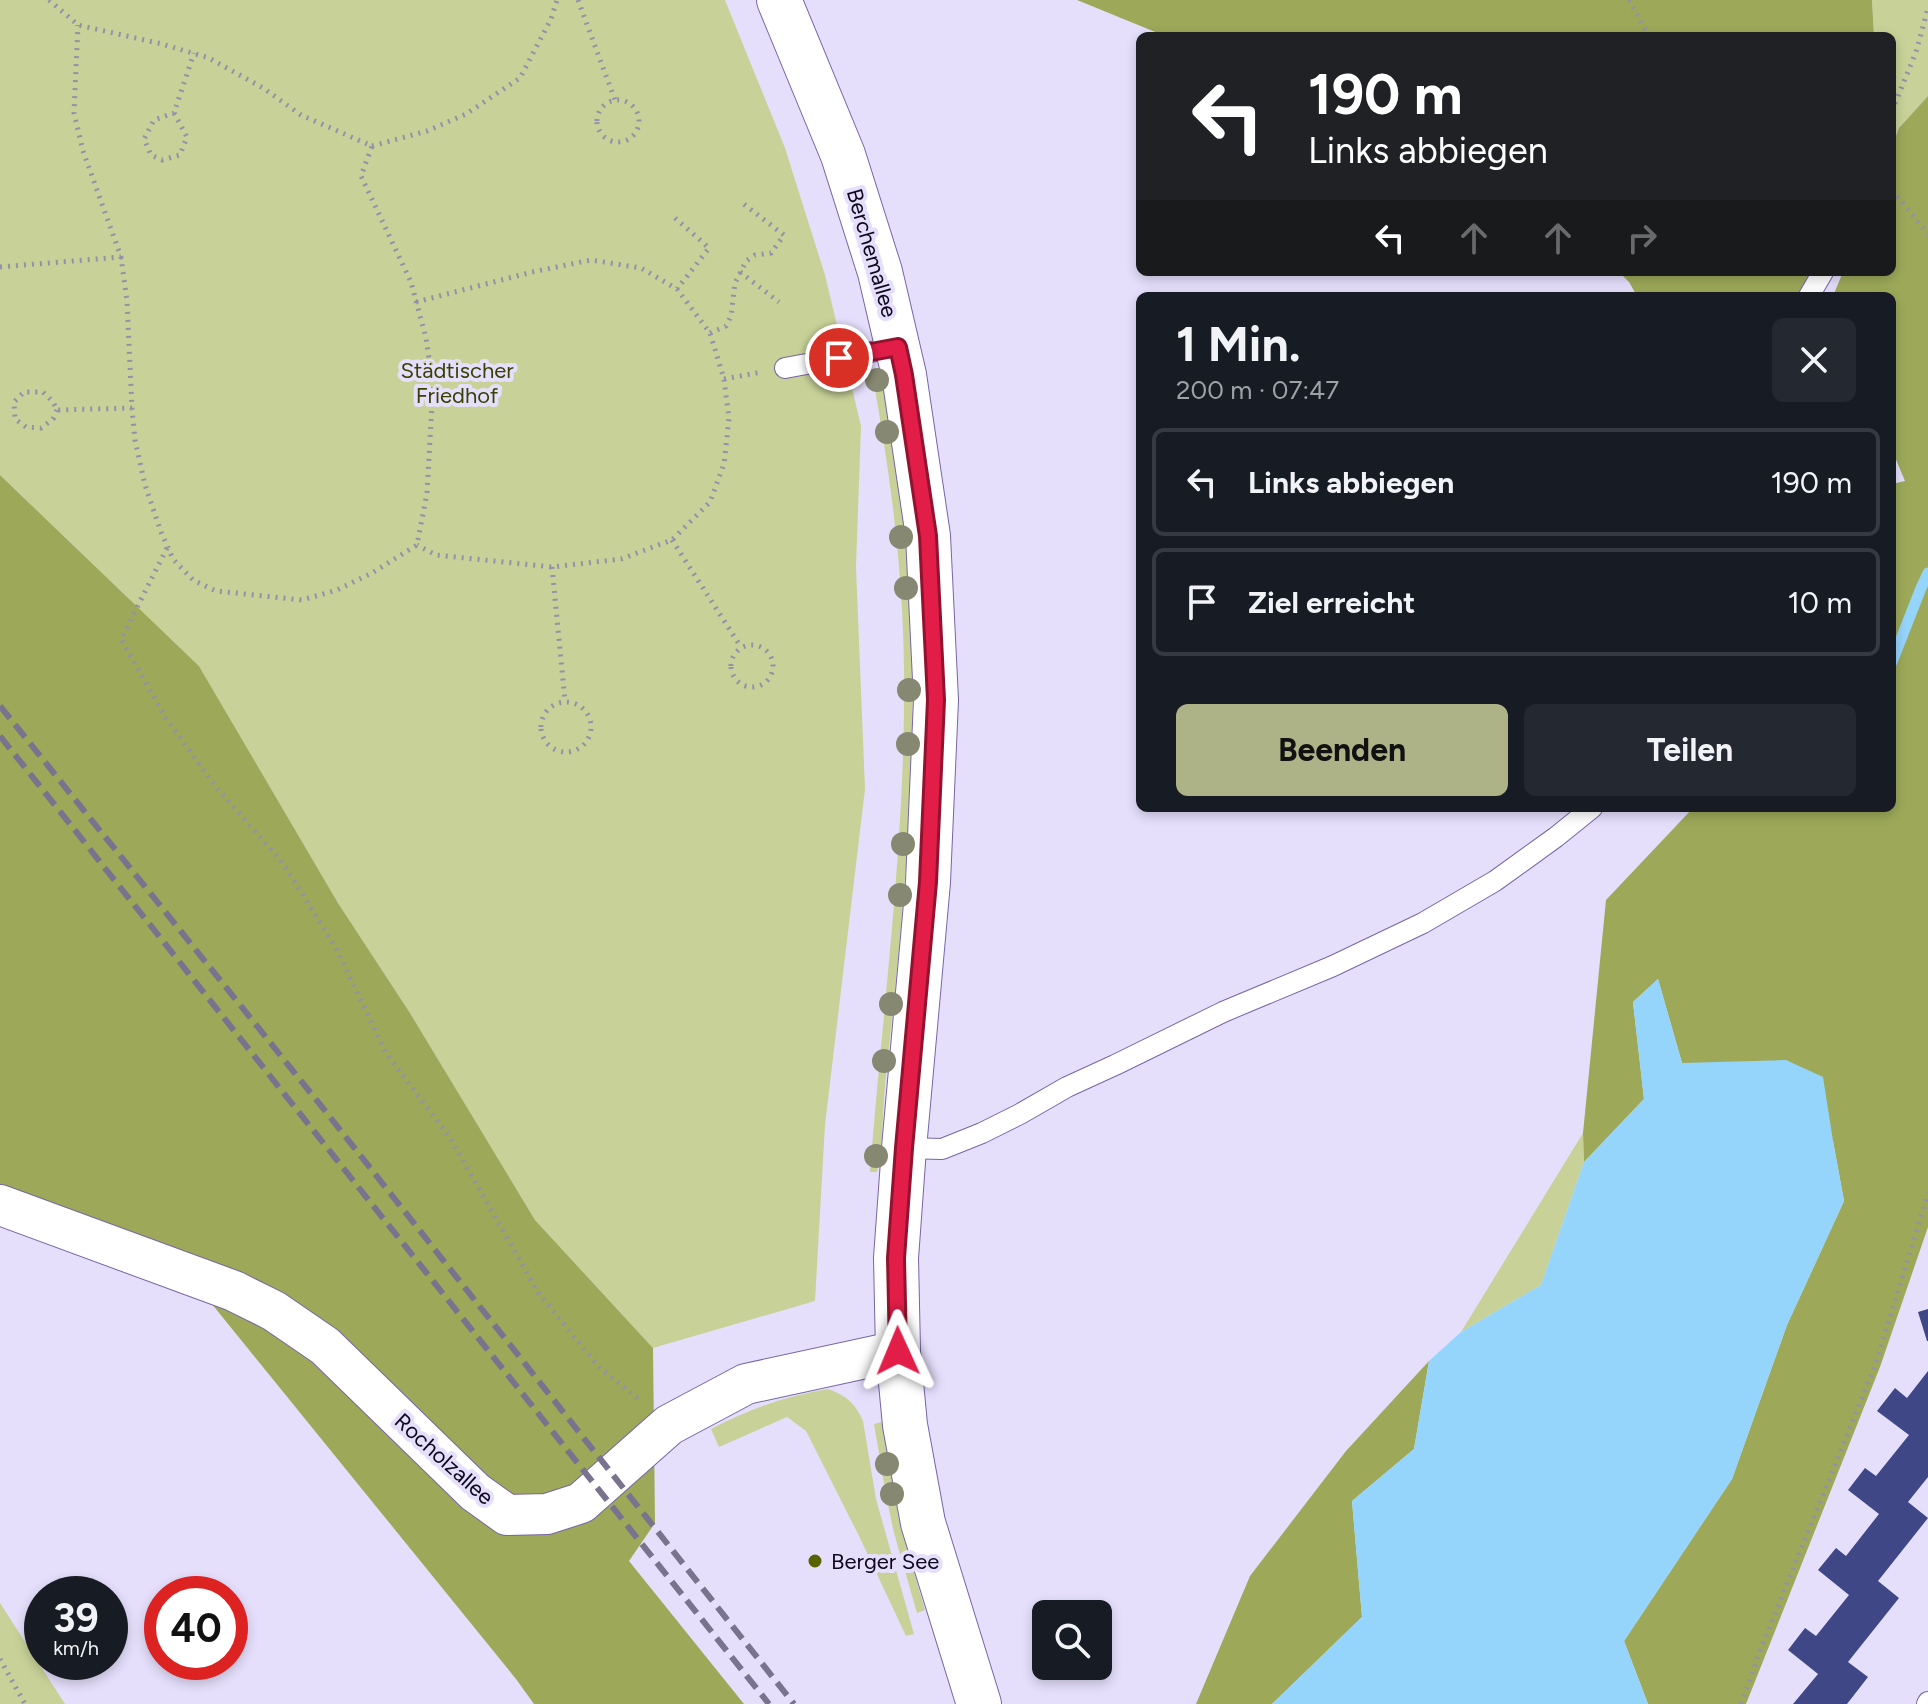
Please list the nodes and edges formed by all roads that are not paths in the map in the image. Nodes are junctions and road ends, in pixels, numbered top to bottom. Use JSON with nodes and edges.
{"nodes":[{"id":1,"x":779,"y":0,"type":"edge"},
{"id":2,"x":898,"y":347,"type":"junction"},
{"id":3,"x":785,"y":368,"type":"road end"},
{"id":4,"x":1587,"y":812,"type":"edge"},
{"id":5,"x":904,"y":1148,"type":"junction"},
{"id":6,"x":0,"y":1205,"type":"edge"},
{"id":7,"x":898,"y":1351,"type":"junction"},
{"id":8,"x":979,"y":1704,"type":"edge"}],
"edges":[{"from":1,"to":2,"type":"street","name":"Berchemallee"},
{"from":2,"to":3,"type":"lane"},
{"from":2,"to":5,"type":"street","name":"Berchemallee"},
{"from":4,"to":5,"type":"lane"},
{"from":5,"to":7,"type":"street","name":"Berchemallee"},
{"from":6,"to":7,"type":"street","name":"Rocholzallee"},
{"from":7,"to":8,"type":"street","name":"Berchemallee"}]}
